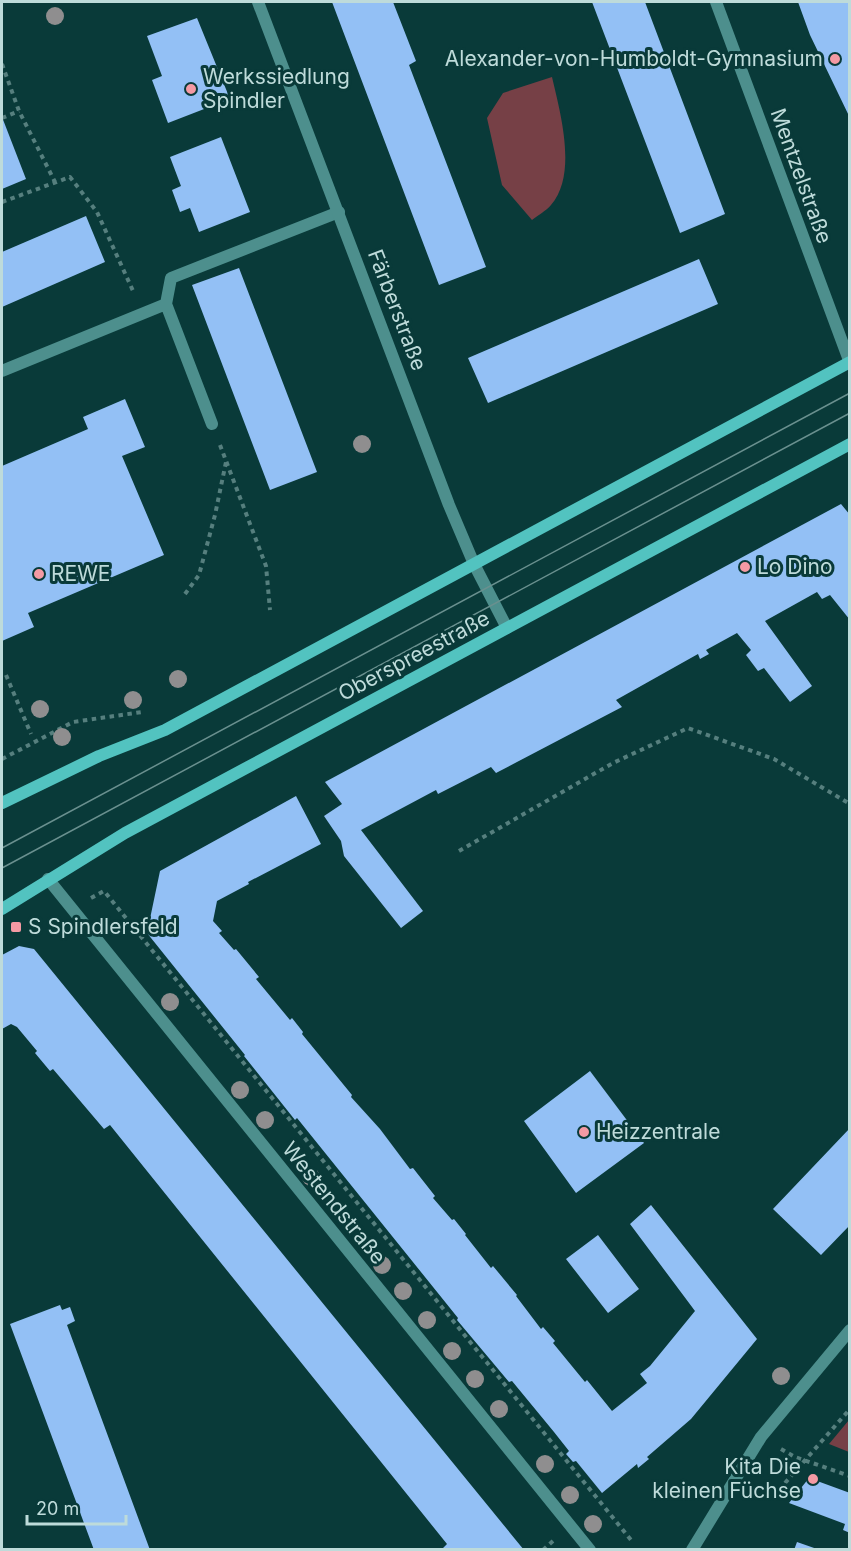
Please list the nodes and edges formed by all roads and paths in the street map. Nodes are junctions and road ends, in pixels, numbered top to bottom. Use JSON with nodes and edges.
{"nodes":[{"id":1,"x":258,"y":2,"type":"edge"},
{"id":2,"x":716,"y":2,"type":"edge"},
{"id":3,"x":2,"y":64,"type":"edge"},
{"id":4,"x":19,"y":111,"type":"junction"},
{"id":5,"x":2,"y":118,"type":"edge"},
{"id":6,"x":55,"y":182,"type":"junction"},
{"id":7,"x":2,"y":202,"type":"edge"},
{"id":8,"x":339,"y":212,"type":"junction"},
{"id":9,"x":166,"y":304,"type":"junction"},
{"id":10,"x":849,"y":363,"type":"edge"},
{"id":11,"x":2,"y":371,"type":"edge"},
{"id":12,"x":212,"y":424,"type":"joint"},
{"id":13,"x":849,"y":444,"type":"edge"},
{"id":14,"x":226,"y":461,"type":"junction"},
{"id":15,"x":474,"y":564,"type":"junction"},
{"id":16,"x":185,"y":594,"type":"dead end"},
{"id":17,"x":270,"y":610,"type":"dead end"},
{"id":18,"x":507,"y":628,"type":"junction"},
{"id":19,"x":6,"y":675,"type":"dead end"},
{"id":20,"x":32,"y":734,"type":"dead end"},
{"id":21,"x":2,"y":803,"type":"edge"},
{"id":22,"x":849,"y":804,"type":"edge"},
{"id":23,"x":459,"y":851,"type":"dead end"},
{"id":24,"x":48,"y":879,"type":"junction"},
{"id":25,"x":104,"y":891,"type":"dead end"},
{"id":26,"x":2,"y":909,"type":"edge"},
{"id":27,"x":849,"y":1330,"type":"edge"},
{"id":28,"x":849,"y":1408,"type":"edge"},
{"id":29,"x":795,"y":1457,"type":"dead end"},
{"id":30,"x":805,"y":1461,"type":"junction"},
{"id":31,"x":849,"y":1476,"type":"edge"},
{"id":32,"x":785,"y":1483,"type":"dead end"},
{"id":33,"x":631,"y":1540,"type":"dead end"},
{"id":34,"x":590,"y":1550,"type":"edge"},
{"id":35,"x":692,"y":1550,"type":"edge"}],
"edges":[{"from":1,"to":8,"type":"street","name":"Färberstraße"},
{"from":2,"to":10,"type":"street","name":"Mentzelstraße"},
{"from":3,"to":4,"type":"path"},
{"from":4,"to":5,"type":"path"},
{"from":4,"to":6,"type":"path"},
{"from":6,"to":7,"type":"path"},
{"from":6,"to":9,"type":"path"},
{"from":8,"to":9,"type":"street"},
{"from":8,"to":15,"type":"street","name":"Färberstraße"},
{"from":9,"to":11,"type":"street"},
{"from":9,"to":12,"type":"street"},
{"from":10,"to":15,"type":"main road"},
{"from":12,"to":14,"type":"path"},
{"from":13,"to":18,"type":"main road","name":"Oberspreestraße"},
{"from":14,"to":16,"type":"path"},
{"from":14,"to":17,"type":"path"},
{"from":15,"to":18,"type":"street","name":"Färberstraße"},
{"from":15,"to":21,"type":"main road"},
{"from":18,"to":24,"type":"main road","name":"Oberspreestraße"},
{"from":19,"to":20,"type":"path"},
{"from":22,"to":23,"type":"path"},
{"from":24,"to":26,"type":"main road","name":"Oberspreestraße"},
{"from":24,"to":34,"type":"street","name":"Westendstraße"},
{"from":25,"to":33,"type":"path"},
{"from":27,"to":35,"type":"street"},
{"from":28,"to":30,"type":"path"},
{"from":29,"to":30,"type":"path"},
{"from":30,"to":31,"type":"path"},
{"from":30,"to":32,"type":"path"}]}
